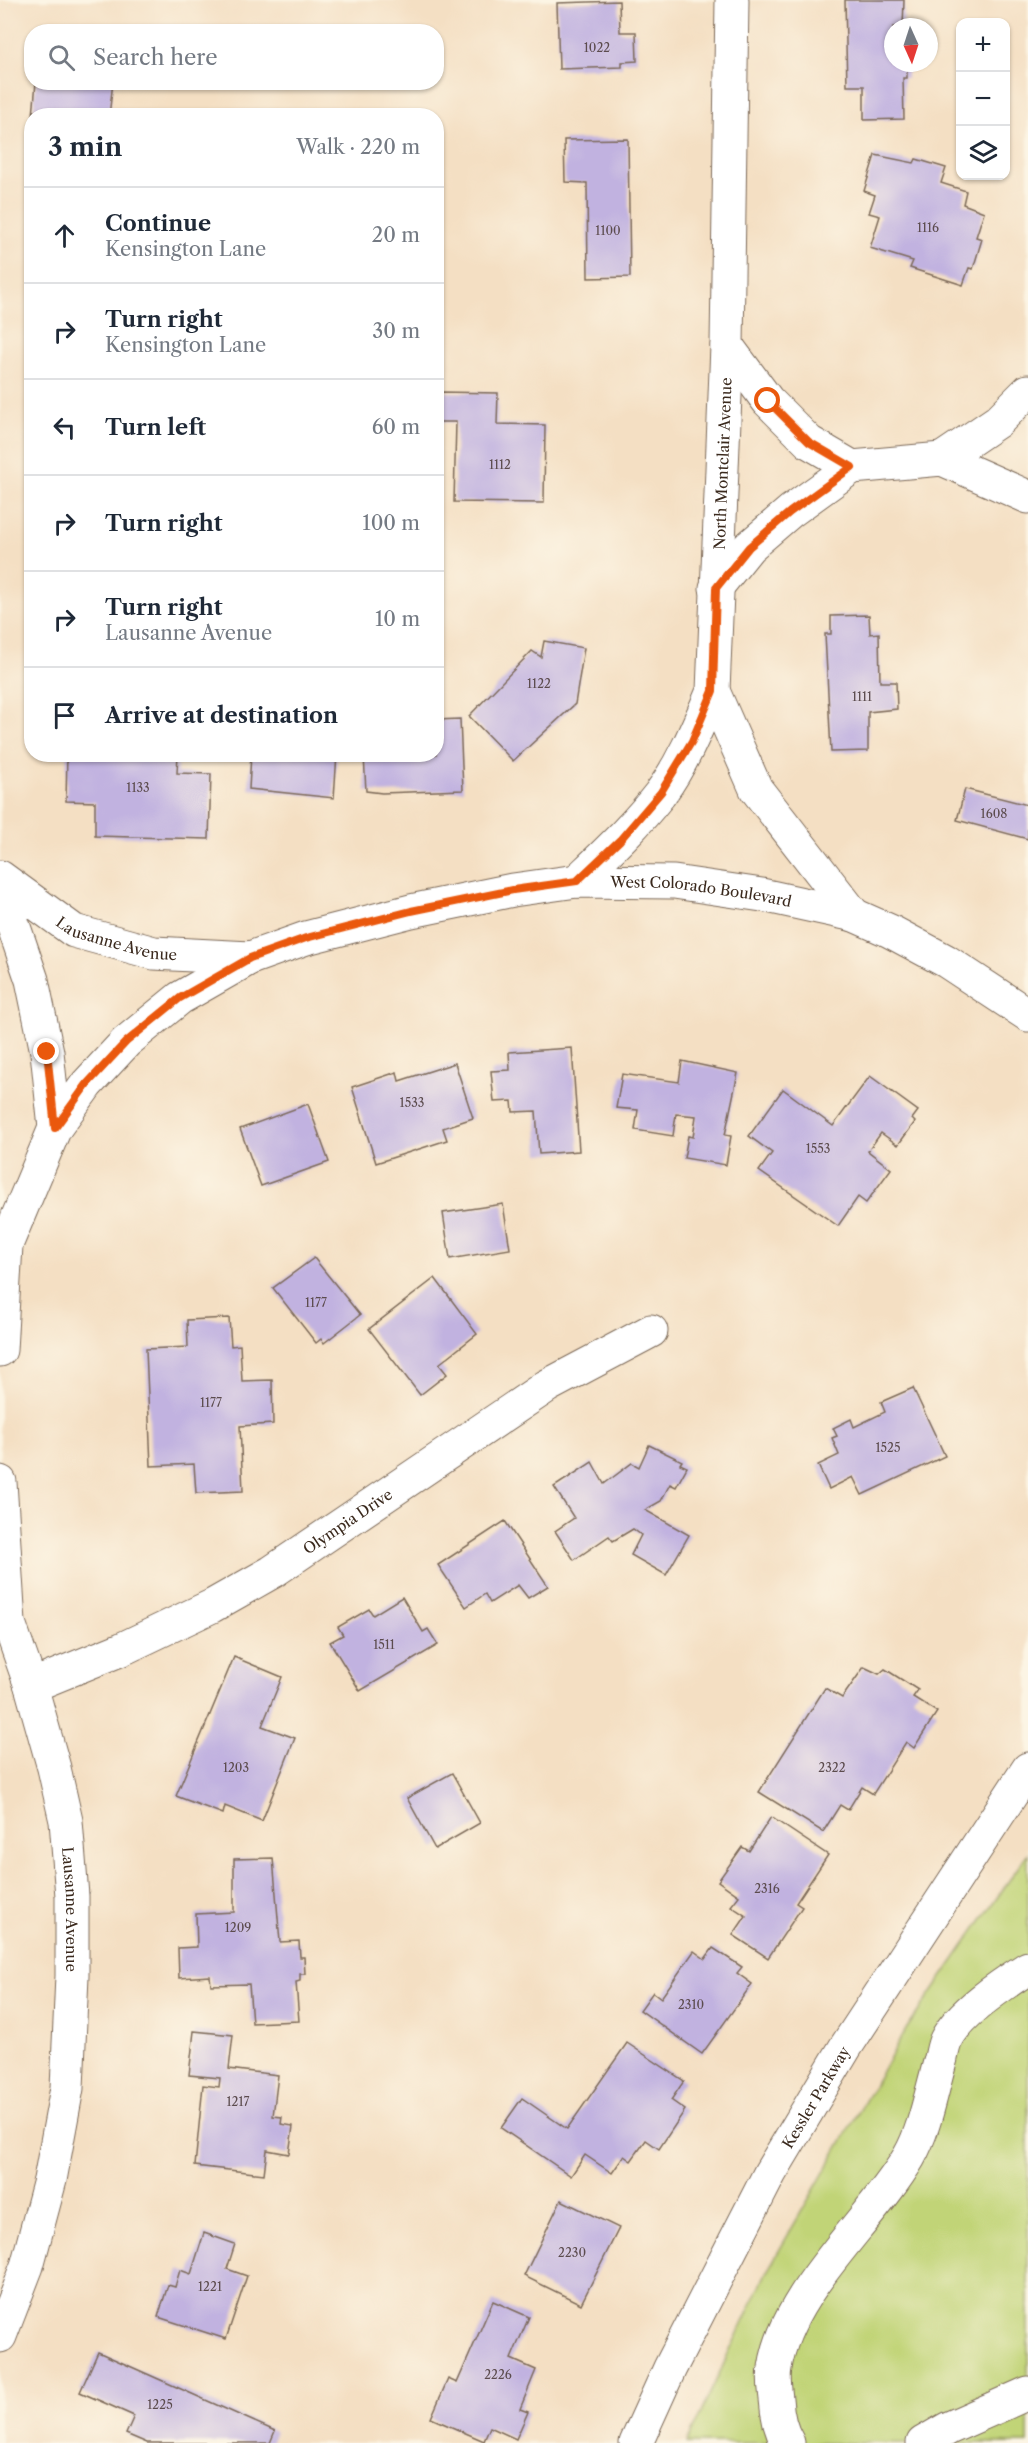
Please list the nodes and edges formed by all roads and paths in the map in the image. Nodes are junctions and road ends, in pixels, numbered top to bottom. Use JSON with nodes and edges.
{"nodes":[{"id":1,"x":732,"y":0,"type":"edge"},
{"id":2,"x":727,"y":346,"type":"junction"},
{"id":3,"x":1028,"y":391,"type":"edge"},
{"id":4,"x":942,"y":459,"type":"junction"},
{"id":5,"x":852,"y":467,"type":"junction"},
{"id":6,"x":1028,"y":497,"type":"edge"},
{"id":7,"x":716,"y":588,"type":"junction"},
{"id":8,"x":713,"y":691,"type":"junction"},
{"id":9,"x":0,"y":877,"type":"edge"},
{"id":10,"x":577,"y":881,"type":"junction"},
{"id":11,"x":0,"y":886,"type":"edge"},
{"id":12,"x":854,"y":915,"type":"junction"},
{"id":13,"x":250,"y":958,"type":"junction"},
{"id":14,"x":1028,"y":1016,"type":"edge"},
{"id":15,"x":55,"y":1128,"type":"junction"},
{"id":16,"x":3,"y":1249,"type":"edge"},
{"id":17,"x":651,"y":1331,"type":"dead end"},
{"id":18,"x":0,"y":1350,"type":"edge"},
{"id":19,"x":0,"y":1482,"type":"edge"},
{"id":20,"x":4,"y":1619,"type":"edge"},
{"id":21,"x":31,"y":1686,"type":"junction"},
{"id":22,"x":1028,"y":1769,"type":"edge"},
{"id":23,"x":1028,"y":1968,"type":"edge"},
{"id":24,"x":0,"y":2336,"type":"edge"},
{"id":25,"x":1028,"y":2393,"type":"edge"},
{"id":26,"x":636,"y":2443,"type":"edge"},
{"id":27,"x":788,"y":2443,"type":"edge"},
{"id":28,"x":923,"y":2443,"type":"edge"}],
"edges":[{"from":1,"to":2,"type":"street","name":"North Montclair Avenue"},
{"from":2,"to":5,"type":"street"},
{"from":2,"to":7,"type":"street","name":"North Montclair Avenue"},
{"from":3,"to":4,"type":"street"},
{"from":4,"to":5,"type":"street"},
{"from":4,"to":6,"type":"street"},
{"from":5,"to":7,"type":"street"},
{"from":7,"to":8,"type":"street","name":"North Montclair Avenue"},
{"from":8,"to":10,"type":"street","name":"North Montclair Avenue"},
{"from":8,"to":12,"type":"street"},
{"from":9,"to":13,"type":"street","name":"Lausanne Avenue"},
{"from":10,"to":12,"type":"street","name":"West Colorado Boulevard"},
{"from":10,"to":13,"type":"street","name":"West Colorado Boulevard"},
{"from":11,"to":15,"type":"street"},
{"from":12,"to":14,"type":"street","name":"West Colorado Boulevard"},
{"from":13,"to":15,"type":"street","name":"West Colorado Boulevard"},
{"from":15,"to":16,"type":"street","name":"West Colorado Boulevard"},
{"from":16,"to":18,"type":"street"},
{"from":17,"to":21,"type":"street","name":"Olympia Drive"},
{"from":19,"to":20,"type":"street","name":"Lausanne Avenue"},
{"from":20,"to":21,"type":"street","name":"Lausanne Avenue"},
{"from":21,"to":24,"type":"street","name":"Lausanne Avenue"},
{"from":22,"to":26,"type":"street","name":"Kessler Parkway"},
{"from":23,"to":27,"type":"street"},
{"from":25,"to":28,"type":"street"}]}
